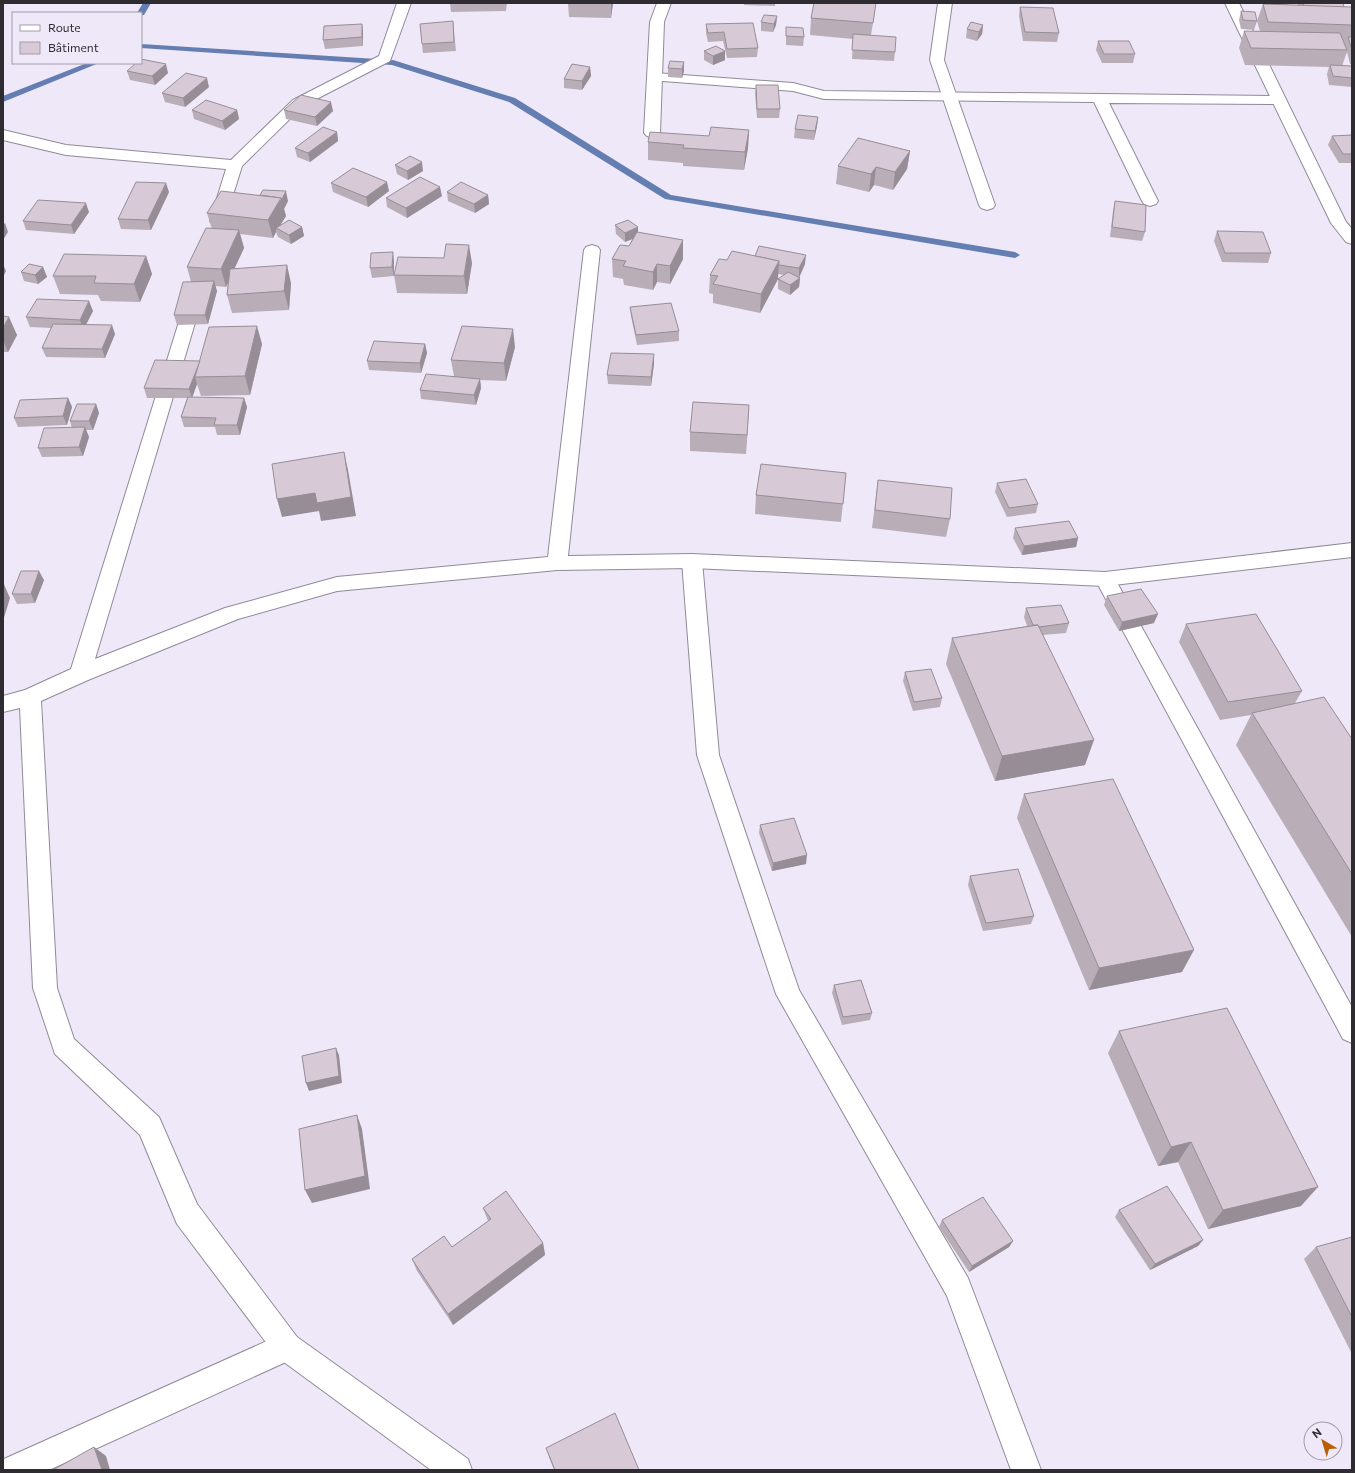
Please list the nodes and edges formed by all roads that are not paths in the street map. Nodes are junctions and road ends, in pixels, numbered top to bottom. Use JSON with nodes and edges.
{"nodes":[{"id":1,"x":404,"y":3,"type":"edge"},
{"id":2,"x":664,"y":3,"type":"edge"},
{"id":3,"x":945,"y":3,"type":"edge"},
{"id":4,"x":1232,"y":3,"type":"edge"},
{"id":5,"x":655,"y":77,"type":"junction"},
{"id":6,"x":949,"y":96,"type":"junction"},
{"id":7,"x":1099,"y":97,"type":"junction"},
{"id":8,"x":1279,"y":100,"type":"junction"},
{"id":9,"x":652,"y":133,"type":"edge"},
{"id":10,"x":3,"y":135,"type":"edge"},
{"id":11,"x":235,"y":166,"type":"junction"},
{"id":12,"x":1150,"y":201,"type":"dead end"},
{"id":13,"x":987,"y":205,"type":"dead end"},
{"id":14,"x":214,"y":234,"type":"edge"},
{"id":15,"x":1352,"y":239,"type":"edge"},
{"id":16,"x":592,"y":250,"type":"dead end"},
{"id":17,"x":200,"y":279,"type":"edge"},
{"id":18,"x":1352,"y":550,"type":"edge"},
{"id":19,"x":692,"y":561,"type":"junction"},
{"id":20,"x":557,"y":563,"type":"junction"},
{"id":21,"x":1105,"y":579,"type":"junction"},
{"id":22,"x":80,"y":674,"type":"junction"},
{"id":23,"x":30,"y":697,"type":"junction"},
{"id":24,"x":3,"y":704,"type":"edge"},
{"id":25,"x":1352,"y":1031,"type":"edge"},
{"id":26,"x":287,"y":1347,"type":"junction"},
{"id":27,"x":15,"y":1470,"type":"edge"},
{"id":28,"x":457,"y":1470,"type":"edge"},
{"id":29,"x":1026,"y":1470,"type":"edge"}],
"edges":[{"from":1,"to":11,"type":"street"},
{"from":2,"to":5,"type":"street"},
{"from":3,"to":6,"type":"street"},
{"from":4,"to":8,"type":"street"},
{"from":5,"to":6,"type":"street"},
{"from":5,"to":9,"type":"street"},
{"from":6,"to":7,"type":"street"},
{"from":6,"to":13,"type":"street"},
{"from":7,"to":8,"type":"street"},
{"from":7,"to":12,"type":"street"},
{"from":8,"to":15,"type":"street"},
{"from":10,"to":11,"type":"street"},
{"from":11,"to":14,"type":"street"},
{"from":16,"to":20,"type":"street"},
{"from":17,"to":22,"type":"street"},
{"from":18,"to":21,"type":"street"},
{"from":19,"to":20,"type":"street"},
{"from":19,"to":21,"type":"street"},
{"from":19,"to":29,"type":"street"},
{"from":20,"to":22,"type":"street"},
{"from":21,"to":25,"type":"street"},
{"from":22,"to":23,"type":"street"},
{"from":23,"to":24,"type":"street"},
{"from":23,"to":26,"type":"street"},
{"from":26,"to":27,"type":"street"},
{"from":26,"to":28,"type":"street"}]}
